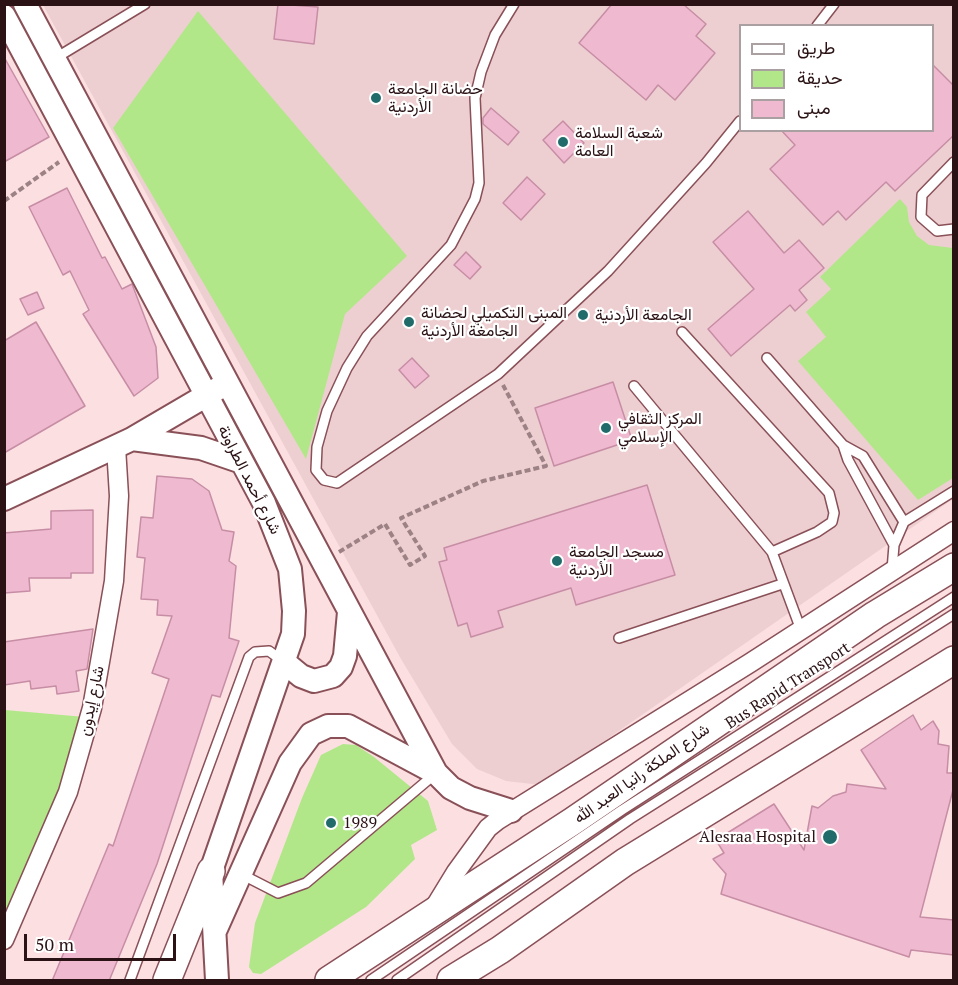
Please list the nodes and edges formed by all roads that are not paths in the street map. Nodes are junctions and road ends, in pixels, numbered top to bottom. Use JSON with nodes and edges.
{"nodes":[{"id":1,"x":25,"y":4,"type":"edge"},
{"id":2,"x":145,"y":4,"type":"edge"},
{"id":3,"x":513,"y":4,"type":"edge"},
{"id":4,"x":834,"y":4,"type":"edge"},
{"id":5,"x":4,"y":16,"type":"edge"},
{"id":6,"x":819,"y":24,"type":"edge"},
{"id":7,"x":54,"y":59,"type":"junction"},
{"id":8,"x":739,"y":123,"type":"edge"},
{"id":9,"x":954,"y":162,"type":"edge"},
{"id":10,"x":954,"y":229,"type":"edge"},
{"id":11,"x":682,"y":332,"type":"dead end"},
{"id":12,"x":767,"y":358,"type":"dead end"},
{"id":13,"x":228,"y":383,"type":"junction"},
{"id":14,"x":634,"y":386,"type":"dead end"},
{"id":15,"x":205,"y":395,"type":"junction"},
{"id":16,"x":124,"y":443,"type":"junction"},
{"id":17,"x":843,"y":445,"type":"junction"},
{"id":18,"x":242,"y":462,"type":"junction"},
{"id":19,"x":954,"y":491,"type":"edge"},
{"id":20,"x":4,"y":499,"type":"edge"},
{"id":21,"x":904,"y":522,"type":"junction"},
{"id":22,"x":954,"y":531,"type":"edge"},
{"id":23,"x":894,"y":546,"type":"junction"},
{"id":24,"x":772,"y":552,"type":"junction"},
{"id":25,"x":954,"y":567,"type":"edge"},
{"id":26,"x":892,"y":570,"type":"junction"},
{"id":27,"x":782,"y":584,"type":"junction"},
{"id":28,"x":954,"y":597,"type":"edge"},
{"id":29,"x":349,"y":612,"type":"junction"},
{"id":30,"x":954,"y":614,"type":"edge"},
{"id":31,"x":801,"y":630,"type":"junction"},
{"id":32,"x":619,"y":638,"type":"dead end"},
{"id":33,"x":954,"y":660,"type":"edge"},
{"id":34,"x":284,"y":662,"type":"junction"},
{"id":35,"x":436,"y":773,"type":"junction"},
{"id":36,"x":511,"y":811,"type":"junction"},
{"id":37,"x":211,"y":871,"type":"junction"},
{"id":38,"x":241,"y":874,"type":"junction"},
{"id":39,"x":429,"y":916,"type":"junction"},
{"id":40,"x":213,"y":936,"type":"junction"},
{"id":41,"x":4,"y":940,"type":"edge"},
{"id":42,"x":130,"y":981,"type":"edge"},
{"id":43,"x":167,"y":981,"type":"edge"},
{"id":44,"x":217,"y":981,"type":"edge"},
{"id":45,"x":329,"y":981,"type":"edge"},
{"id":46,"x":371,"y":981,"type":"edge"},
{"id":47,"x":397,"y":981,"type":"edge"},
{"id":48,"x":451,"y":981,"type":"edge"}],
"edges":[{"from":1,"to":7,"type":"street","name":"شارع أحمد الطراونة"},
{"from":2,"to":7,"type":"lane"},
{"from":3,"to":8,"type":"lane"},
{"from":4,"to":6,"type":"lane"},
{"from":5,"to":15,"type":"street","name":"شارع أحمد الطراونة"},
{"from":7,"to":13,"type":"street","name":"شارع أحمد الطراونة"},
{"from":9,"to":10,"type":"lane"},
{"from":11,"to":24,"type":"lane"},
{"from":12,"to":17,"type":"lane"},
{"from":13,"to":15,"type":"street"},
{"from":13,"to":29,"type":"street","name":"شارع أحمد الطراونة"},
{"from":14,"to":24,"type":"lane"},
{"from":15,"to":16,"type":"street"},
{"from":15,"to":18,"type":"street","name":"شارع أحمد الطراونة"},
{"from":16,"to":18,"type":"street"},
{"from":16,"to":20,"type":"street"},
{"from":16,"to":41,"type":"street","name":"شارع إيدون"},
{"from":17,"to":21,"type":"lane"},
{"from":17,"to":23,"type":"lane"},
{"from":18,"to":34,"type":"street","name":"شارع أحمد الطراونة"},
{"from":19,"to":21,"type":"lane"},
{"from":21,"to":23,"type":"lane"},
{"from":22,"to":26,"type":"street"},
{"from":23,"to":26,"type":"lane"},
{"from":24,"to":27,"type":"lane"},
{"from":25,"to":39,"type":"main road","name":"شارع الملكة رانيا العبد الله"},
{"from":26,"to":31,"type":"street"},
{"from":27,"to":31,"type":"lane"},
{"from":27,"to":32,"type":"lane"},
{"from":28,"to":46,"type":"lane","name":"Bus Rapid Transport"},
{"from":29,"to":34,"type":"street"},
{"from":29,"to":35,"type":"street","name":"شارع أحمد الطراونة"},
{"from":30,"to":47,"type":"lane","name":"Bus Rapid Transport"},
{"from":31,"to":36,"type":"street"},
{"from":33,"to":48,"type":"main road"},
{"from":34,"to":37,"type":"street","name":"شارع أحمد الطراونة"},
{"from":34,"to":42,"type":"lane"},
{"from":35,"to":36,"type":"street","name":"شارع أحمد الطراونة"},
{"from":35,"to":38,"type":"lane"},
{"from":35,"to":38,"type":"street"},
{"from":36,"to":39,"type":"street"},
{"from":37,"to":40,"type":"street","name":"شارع أحمد الطراونة"},
{"from":37,"to":43,"type":"main road"},
{"from":38,"to":40,"type":"street"},
{"from":39,"to":45,"type":"main road","name":"شارع الملكة رانيا العبد الله"},
{"from":40,"to":44,"type":"street","name":"شارع أحمد الطراونة"}]}
